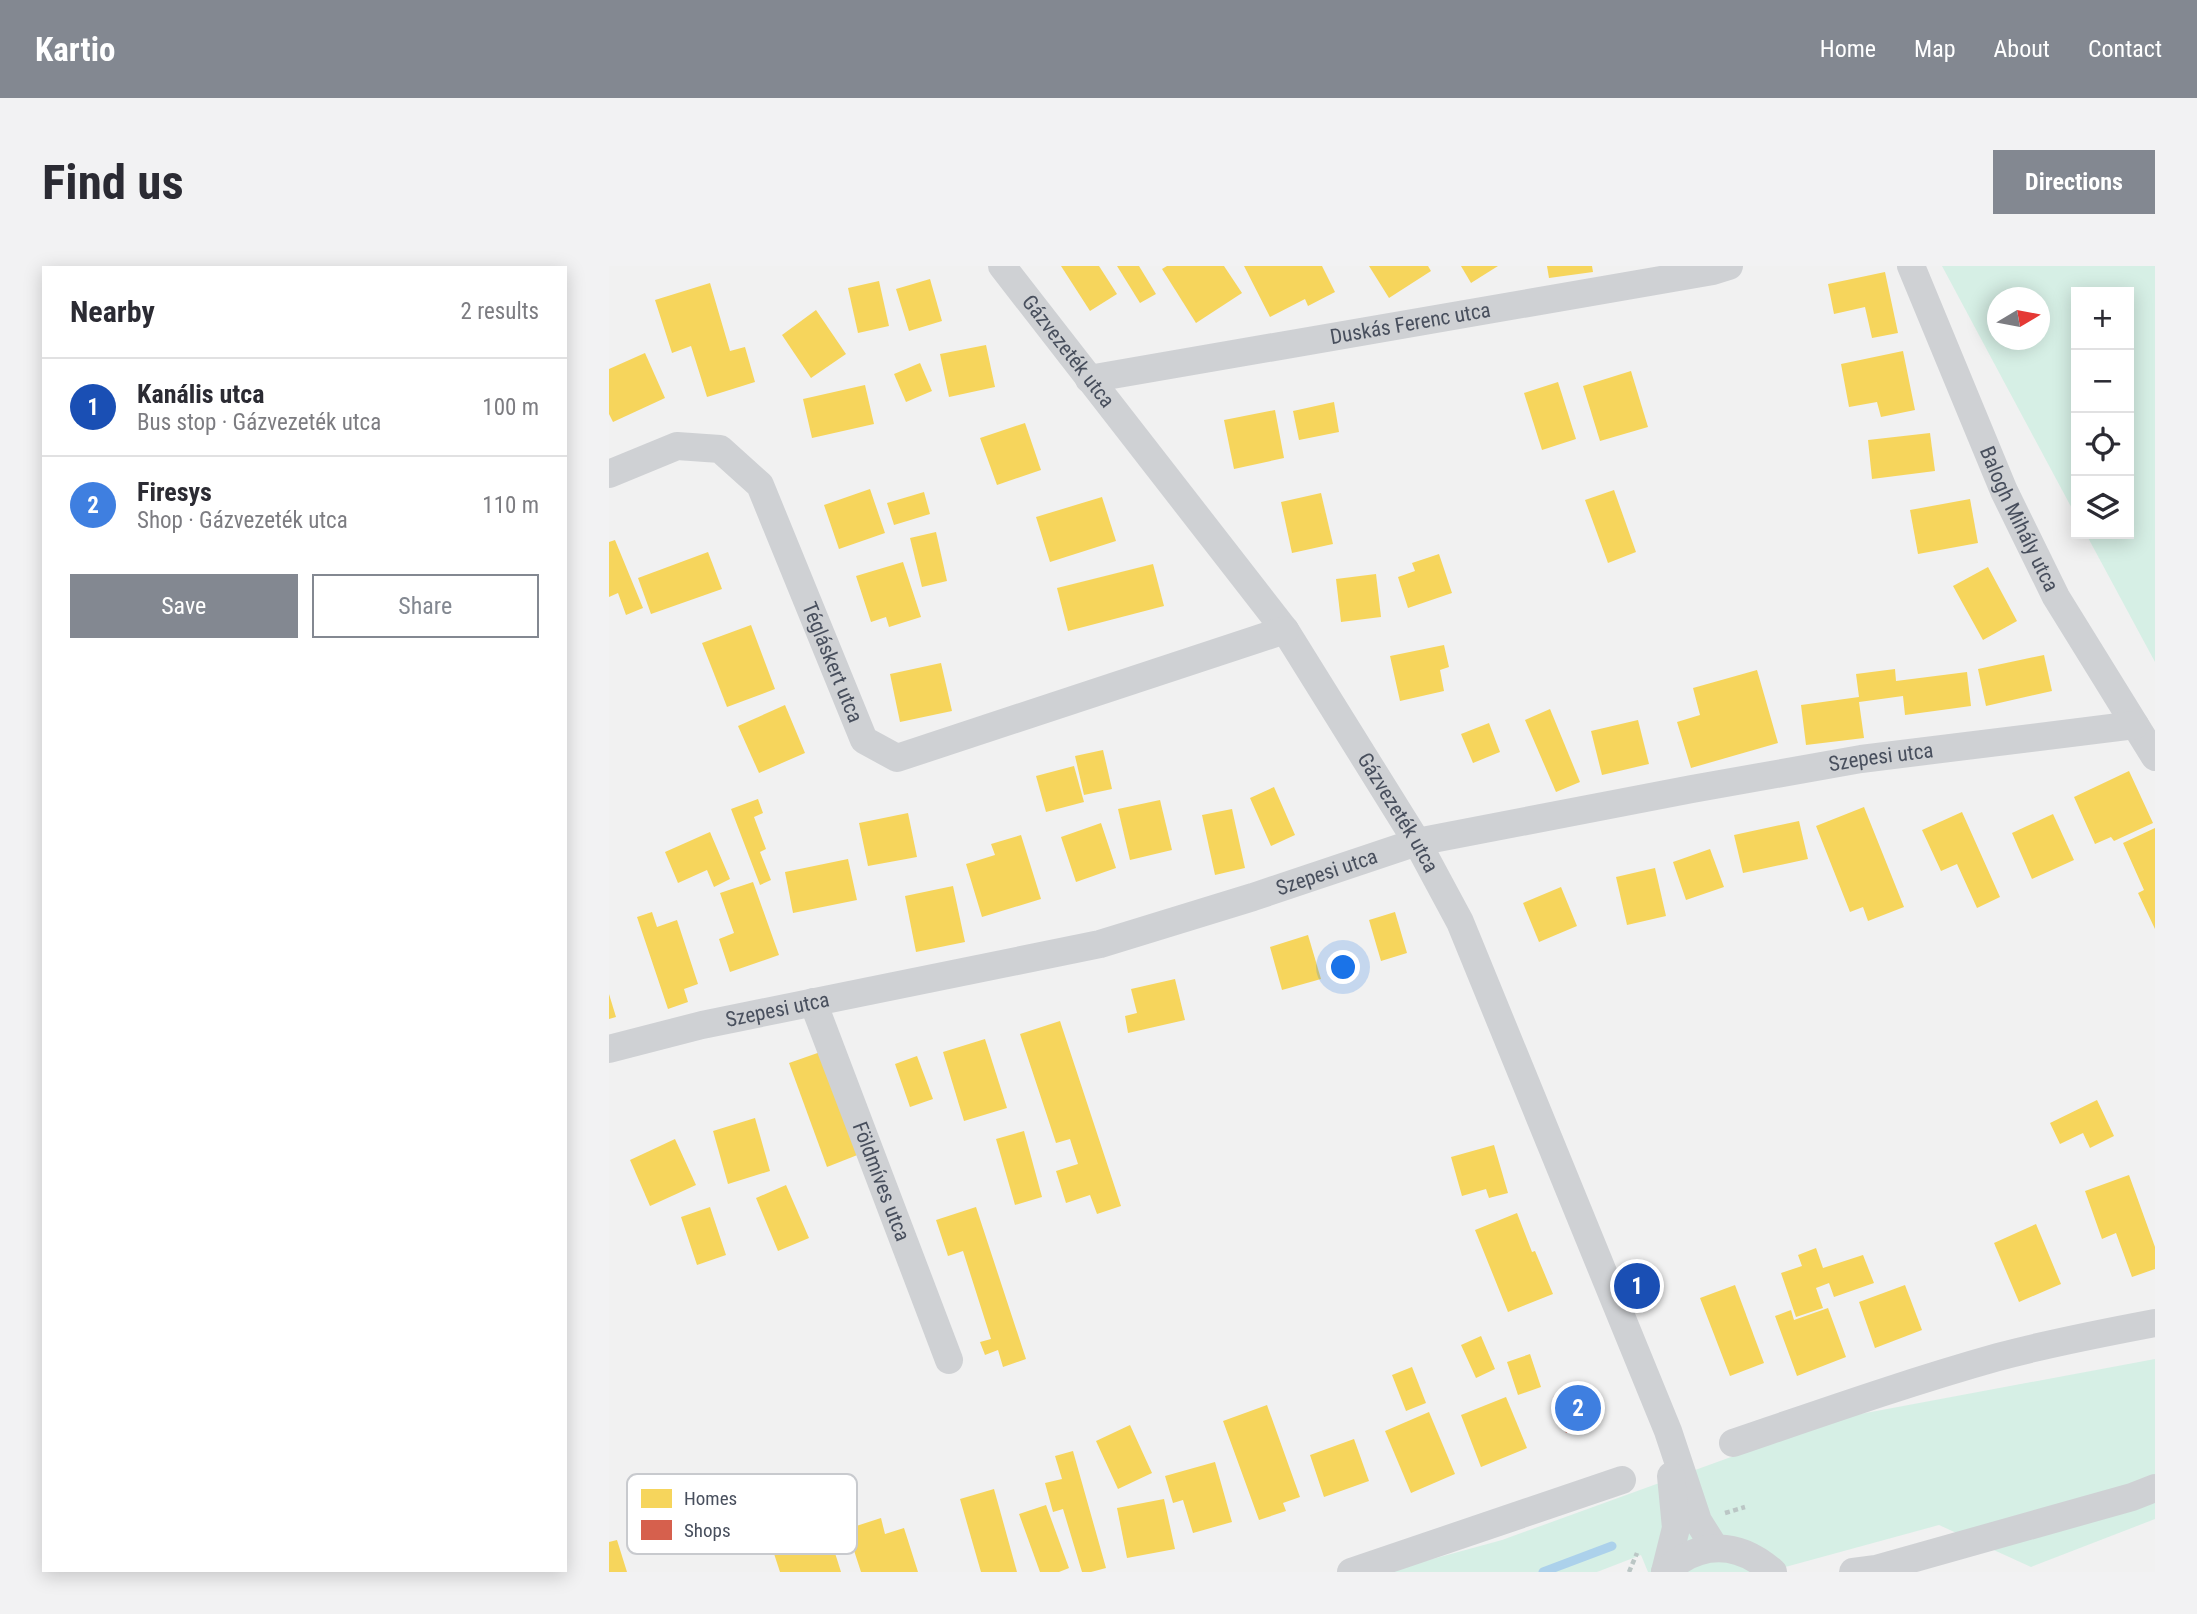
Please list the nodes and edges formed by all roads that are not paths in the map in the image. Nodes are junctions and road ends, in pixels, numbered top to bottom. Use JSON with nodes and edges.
{"nodes":[{"id":1,"x":1002,"y":266,"type":"edge"},
{"id":2,"x":1729,"y":266,"type":"edge"},
{"id":3,"x":1911,"y":266,"type":"edge"},
{"id":4,"x":1089,"y":379,"type":"junction"},
{"id":5,"x":609,"y":474,"type":"edge"},
{"id":6,"x":1285,"y":630,"type":"junction"},
{"id":7,"x":2135,"y":726,"type":"junction"},
{"id":8,"x":2155,"y":757,"type":"edge"},
{"id":9,"x":1417,"y":842,"type":"junction"},
{"id":10,"x":813,"y":1002,"type":"junction"},
{"id":11,"x":609,"y":1049,"type":"edge"},
{"id":12,"x":2155,"y":1323,"type":"edge"},
{"id":13,"x":949,"y":1360,"type":"dead end"},
{"id":14,"x":1668,"y":1431,"type":"junction"},
{"id":15,"x":1733,"y":1443,"type":"dead end"},
{"id":16,"x":1622,"y":1480,"type":"dead end"},
{"id":17,"x":2155,"y":1488,"type":"edge"},
{"id":18,"x":1715,"y":1548,"type":"junction"},
{"id":19,"x":1867,"y":1571,"type":"edge"},
{"id":20,"x":1351,"y":1572,"type":"edge"},
{"id":21,"x":1664,"y":1572,"type":"edge"},
{"id":22,"x":1773,"y":1572,"type":"edge"}],
"edges":[{"from":1,"to":4,"type":"street","name":"Gázvezeték utca"},
{"from":2,"to":4,"type":"street","name":"Duskás Ferenc utca"},
{"from":3,"to":7,"type":"street","name":"Balogh Mihály utca"},
{"from":4,"to":6,"type":"street","name":"Gázvezeték utca"},
{"from":5,"to":6,"type":"street","name":"Tégláskert utca"},
{"from":6,"to":9,"type":"street","name":"Gázvezeték utca"},
{"from":7,"to":8,"type":"street","name":"Balogh Mihály utca"},
{"from":7,"to":9,"type":"street","name":"Szepesi utca"},
{"from":9,"to":10,"type":"street","name":"Szepesi utca"},
{"from":9,"to":14,"type":"street","name":"Gázvezeték utca"},
{"from":10,"to":11,"type":"street","name":"Szepesi utca"},
{"from":10,"to":13,"type":"street","name":"Földmíves utca"},
{"from":12,"to":15,"type":"street"},
{"from":14,"to":18,"type":"street","name":"Gázvezeték utca"},
{"from":14,"to":21,"type":"street","name":"Gázvezeték utca"},
{"from":16,"to":20,"type":"street"},
{"from":17,"to":19,"type":"street"},
{"from":18,"to":21,"type":"street"},
{"from":18,"to":22,"type":"street"}]}
